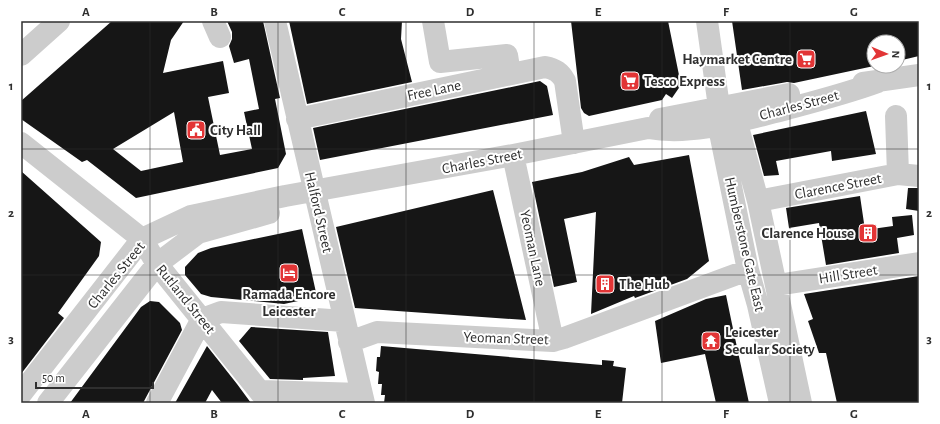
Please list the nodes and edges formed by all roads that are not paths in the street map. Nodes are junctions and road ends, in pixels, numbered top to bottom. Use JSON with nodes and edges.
{"nodes":[{"id":1,"x":59,"y":21,"type":"edge"},
{"id":2,"x":275,"y":21,"type":"edge"},
{"id":3,"x":433,"y":21,"type":"edge"},
{"id":4,"x":707,"y":21,"type":"edge"},
{"id":5,"x":21,"y":55,"type":"edge"},
{"id":6,"x":510,"y":74,"type":"junction"},
{"id":7,"x":919,"y":74,"type":"edge"},
{"id":8,"x":724,"y":114,"type":"junction"},
{"id":9,"x":896,"y":116,"type":"dead end"},
{"id":10,"x":298,"y":119,"type":"junction"},
{"id":11,"x":21,"y":143,"type":"edge"},
{"id":12,"x":574,"y":143,"type":"junction"},
{"id":13,"x":513,"y":155,"type":"junction"},
{"id":14,"x":898,"y":174,"type":"junction"},
{"id":15,"x":919,"y":176,"type":"edge"},
{"id":16,"x":315,"y":192,"type":"junction"},
{"id":17,"x":758,"y":201,"type":"junction"},
{"id":18,"x":142,"y":240,"type":"junction"},
{"id":19,"x":918,"y":263,"type":"edge"},
{"id":20,"x":157,"y":264,"type":"junction"},
{"id":21,"x":748,"y":270,"type":"junction"},
{"id":22,"x":777,"y":285,"type":"junction"},
{"id":23,"x":202,"y":319,"type":"junction"},
{"id":24,"x":344,"y":321,"type":"junction"},
{"id":25,"x":553,"y":341,"type":"junction"},
{"id":26,"x":349,"y":342,"type":"junction"},
{"id":27,"x":21,"y":394,"type":"edge"},
{"id":28,"x":264,"y":397,"type":"edge"},
{"id":29,"x":363,"y":398,"type":"edge"},
{"id":30,"x":48,"y":403,"type":"edge"},
{"id":31,"x":157,"y":403,"type":"edge"},
{"id":32,"x":780,"y":403,"type":"edge"},
{"id":33,"x":801,"y":403,"type":"edge"}],
"edges":[{"from":1,"to":5,"type":"street"},
{"from":2,"to":10,"type":"street","name":"Halford Street"},
{"from":3,"to":6,"type":"street"},
{"from":4,"to":8,"type":"street"},
{"from":6,"to":10,"type":"street","name":"Free Lane"},
{"from":6,"to":12,"type":"street","name":"Free Lane"},
{"from":7,"to":8,"type":"street","name":"Charles Street"},
{"from":8,"to":12,"type":"street","name":"Charles Street"},
{"from":8,"to":17,"type":"street"},
{"from":8,"to":21,"type":"street","name":"Humberstone Gate East"},
{"from":9,"to":14,"type":"street"},
{"from":10,"to":16,"type":"street","name":"Halford Street"},
{"from":11,"to":18,"type":"street","name":"Rutland Street"},
{"from":12,"to":13,"type":"street","name":"Charles Street"},
{"from":13,"to":16,"type":"street","name":"Charles Street"},
{"from":13,"to":25,"type":"street","name":"Yeoman Lane"},
{"from":14,"to":15,"type":"street","name":"Clarence Street"},
{"from":14,"to":17,"type":"street","name":"Clarence Street"},
{"from":16,"to":18,"type":"street","name":"Charles Street"},
{"from":16,"to":20,"type":"street","name":"Charles Street"},
{"from":16,"to":24,"type":"street","name":"Halford Street"},
{"from":17,"to":22,"type":"street"},
{"from":18,"to":20,"type":"street","name":"Rutland Street"},
{"from":18,"to":27,"type":"street","name":"Charles Street"},
{"from":19,"to":22,"type":"street","name":"Hill Street"},
{"from":20,"to":23,"type":"street","name":"Rutland Street"},
{"from":20,"to":30,"type":"street","name":"Charles Street"},
{"from":21,"to":25,"type":"street","name":"Yeoman Street"},
{"from":21,"to":32,"type":"street","name":"Humberstone Gate East"},
{"from":22,"to":33,"type":"street"},
{"from":23,"to":24,"type":"street"},
{"from":23,"to":28,"type":"street","name":"Rutland Street"},
{"from":23,"to":31,"type":"street"},
{"from":24,"to":26,"type":"street","name":"Halford Street"},
{"from":25,"to":26,"type":"street","name":"Yeoman Street"},
{"from":26,"to":29,"type":"street","name":"Halford Street"},
{"from":28,"to":29,"type":"street"}]}
